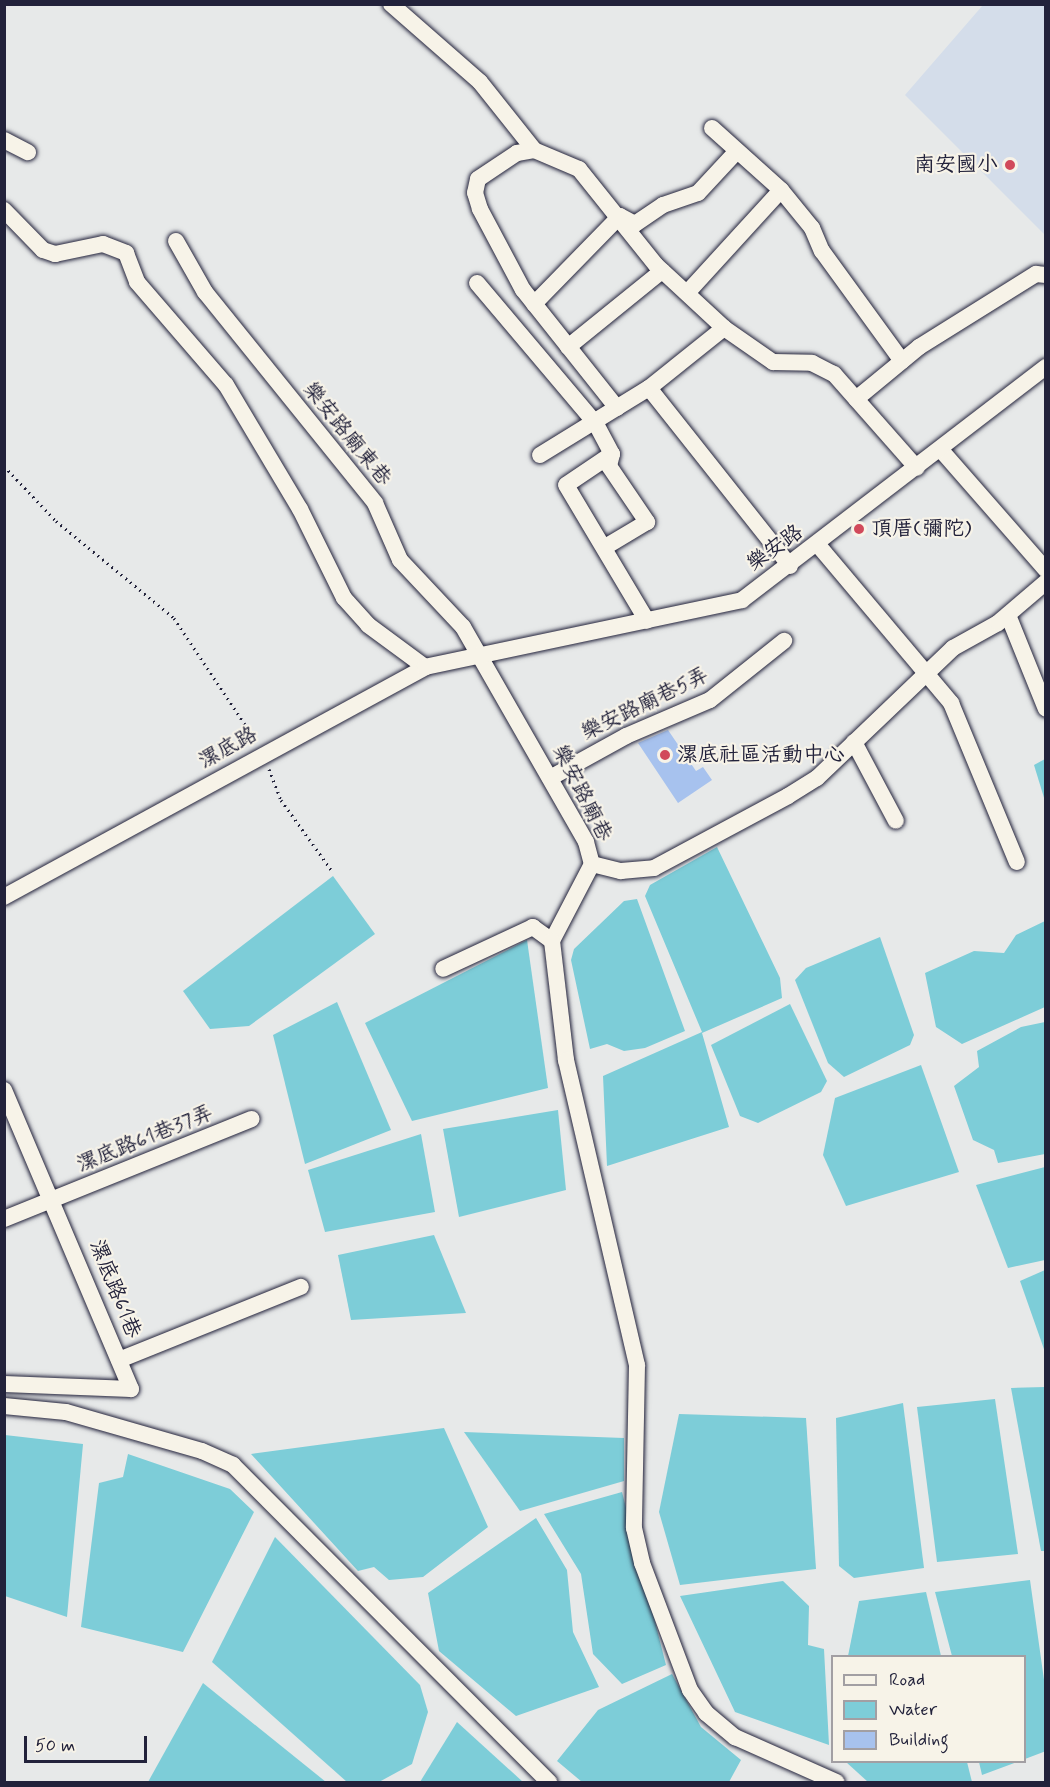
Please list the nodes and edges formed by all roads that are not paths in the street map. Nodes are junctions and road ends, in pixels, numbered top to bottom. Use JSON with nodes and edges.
{"nodes":[{"id":1,"x":390,"y":4,"type":"edge"},
{"id":2,"x":712,"y":128,"type":"dead end"},
{"id":3,"x":4,"y":140,"type":"edge"},
{"id":4,"x":534,"y":150,"type":"junction"},
{"id":5,"x":737,"y":151,"type":"junction"},
{"id":6,"x":28,"y":152,"type":"dead end"},
{"id":7,"x":781,"y":190,"type":"junction"},
{"id":8,"x":4,"y":210,"type":"edge"},
{"id":9,"x":620,"y":216,"type":"junction"},
{"id":10,"x":176,"y":242,"type":"dead end"},
{"id":11,"x":662,"y":271,"type":"junction"},
{"id":12,"x":1046,"y":274,"type":"edge"},
{"id":13,"x":477,"y":283,"type":"dead end"},
{"id":14,"x":687,"y":293,"type":"junction"},
{"id":15,"x":534,"y":304,"type":"junction"},
{"id":16,"x":724,"y":328,"type":"junction"},
{"id":17,"x":568,"y":348,"type":"junction"},
{"id":18,"x":902,"y":361,"type":"junction"},
{"id":19,"x":1046,"y":367,"type":"edge"},
{"id":20,"x":649,"y":388,"type":"junction"},
{"id":21,"x":856,"y":399,"type":"junction"},
{"id":22,"x":616,"y":408,"type":"junction"},
{"id":23,"x":596,"y":424,"type":"junction"},
{"id":24,"x":941,"y":450,"type":"junction"},
{"id":25,"x":612,"y":454,"type":"junction"},
{"id":26,"x":540,"y":455,"type":"dead end"},
{"id":27,"x":917,"y":468,"type":"junction"},
{"id":28,"x":818,"y":545,"type":"junction"},
{"id":29,"x":605,"y":547,"type":"junction"},
{"id":30,"x":790,"y":566,"type":"junction"},
{"id":31,"x":1046,"y":570,"type":"edge"},
{"id":32,"x":1046,"y":582,"type":"edge"},
{"id":33,"x":1008,"y":615,"type":"junction"},
{"id":34,"x":647,"y":621,"type":"junction"},
{"id":35,"x":784,"y":641,"type":"dead end"},
{"id":36,"x":480,"y":654,"type":"junction"},
{"id":37,"x":425,"y":667,"type":"junction"},
{"id":38,"x":928,"y":670,"type":"junction"},
{"id":39,"x":1046,"y":709,"type":"edge"},
{"id":40,"x":854,"y":742,"type":"junction"},
{"id":41,"x":550,"y":778,"type":"junction"},
{"id":42,"x":896,"y":821,"type":"dead end"},
{"id":43,"x":1017,"y":862,"type":"dead end"},
{"id":44,"x":592,"y":864,"type":"junction"},
{"id":45,"x":4,"y":897,"type":"edge"},
{"id":46,"x":552,"y":941,"type":"junction"},
{"id":47,"x":443,"y":969,"type":"dead end"},
{"id":48,"x":4,"y":1090,"type":"edge"},
{"id":49,"x":252,"y":1119,"type":"dead end"},
{"id":50,"x":55,"y":1201,"type":"junction"},
{"id":51,"x":4,"y":1220,"type":"edge"},
{"id":52,"x":301,"y":1287,"type":"dead end"},
{"id":53,"x":119,"y":1360,"type":"junction"},
{"id":54,"x":4,"y":1384,"type":"edge"},
{"id":55,"x":4,"y":1406,"type":"edge"},
{"id":56,"x":549,"y":1782,"type":"edge"},
{"id":57,"x":836,"y":1782,"type":"edge"}],
"edges":[{"from":1,"to":4,"type":"street"},
{"from":2,"to":5,"type":"street"},
{"from":3,"to":6,"type":"street"},
{"from":4,"to":9,"type":"street"},
{"from":4,"to":15,"type":"street"},
{"from":5,"to":7,"type":"street"},
{"from":5,"to":9,"type":"street"},
{"from":7,"to":14,"type":"street"},
{"from":7,"to":18,"type":"street"},
{"from":8,"to":37,"type":"street"},
{"from":9,"to":11,"type":"street"},
{"from":9,"to":15,"type":"street"},
{"from":10,"to":36,"type":"street","name":"樂安路廟東巷"},
{"from":11,"to":14,"type":"street"},
{"from":11,"to":17,"type":"street"},
{"from":12,"to":18,"type":"street"},
{"from":13,"to":23,"type":"street"},
{"from":14,"to":16,"type":"street"},
{"from":15,"to":17,"type":"street"},
{"from":16,"to":20,"type":"street"},
{"from":16,"to":21,"type":"street"},
{"from":17,"to":22,"type":"street"},
{"from":18,"to":21,"type":"street"},
{"from":19,"to":24,"type":"street","name":"樂安路"},
{"from":20,"to":22,"type":"street"},
{"from":20,"to":30,"type":"street"},
{"from":21,"to":27,"type":"street"},
{"from":22,"to":23,"type":"street"},
{"from":23,"to":25,"type":"street"},
{"from":23,"to":26,"type":"street"},
{"from":24,"to":27,"type":"street","name":"樂安路"},
{"from":24,"to":31,"type":"street"},
{"from":25,"to":29,"type":"street"},
{"from":25,"to":29,"type":"street"},
{"from":27,"to":28,"type":"street","name":"樂安路"},
{"from":28,"to":30,"type":"street","name":"樂安路"},
{"from":28,"to":38,"type":"street"},
{"from":29,"to":34,"type":"street"},
{"from":30,"to":34,"type":"street","name":"樂安路"},
{"from":32,"to":33,"type":"street"},
{"from":33,"to":38,"type":"street"},
{"from":33,"to":39,"type":"street"},
{"from":34,"to":36,"type":"street","name":"樂安路"},
{"from":35,"to":41,"type":"street","name":"樂安路廟巷5弄"},
{"from":36,"to":37,"type":"street","name":"漯底路"},
{"from":36,"to":41,"type":"street","name":"樂安路廟巷"},
{"from":37,"to":45,"type":"street","name":"漯底路"},
{"from":38,"to":40,"type":"street"},
{"from":38,"to":43,"type":"street"},
{"from":40,"to":42,"type":"street"},
{"from":40,"to":44,"type":"street"},
{"from":41,"to":44,"type":"street","name":"樂安路廟巷"},
{"from":44,"to":46,"type":"street","name":"樂安路廟巷"},
{"from":46,"to":47,"type":"street"},
{"from":46,"to":57,"type":"street"},
{"from":48,"to":50,"type":"street","name":"漯底路61巷"},
{"from":49,"to":50,"type":"street","name":"漯底路61巷37弄"},
{"from":50,"to":51,"type":"street","name":"漯底路61巷37弄"},
{"from":50,"to":53,"type":"street","name":"漯底路61巷"},
{"from":52,"to":53,"type":"street"},
{"from":53,"to":54,"type":"street","name":"漯底路61巷"},
{"from":55,"to":56,"type":"street"}]}
